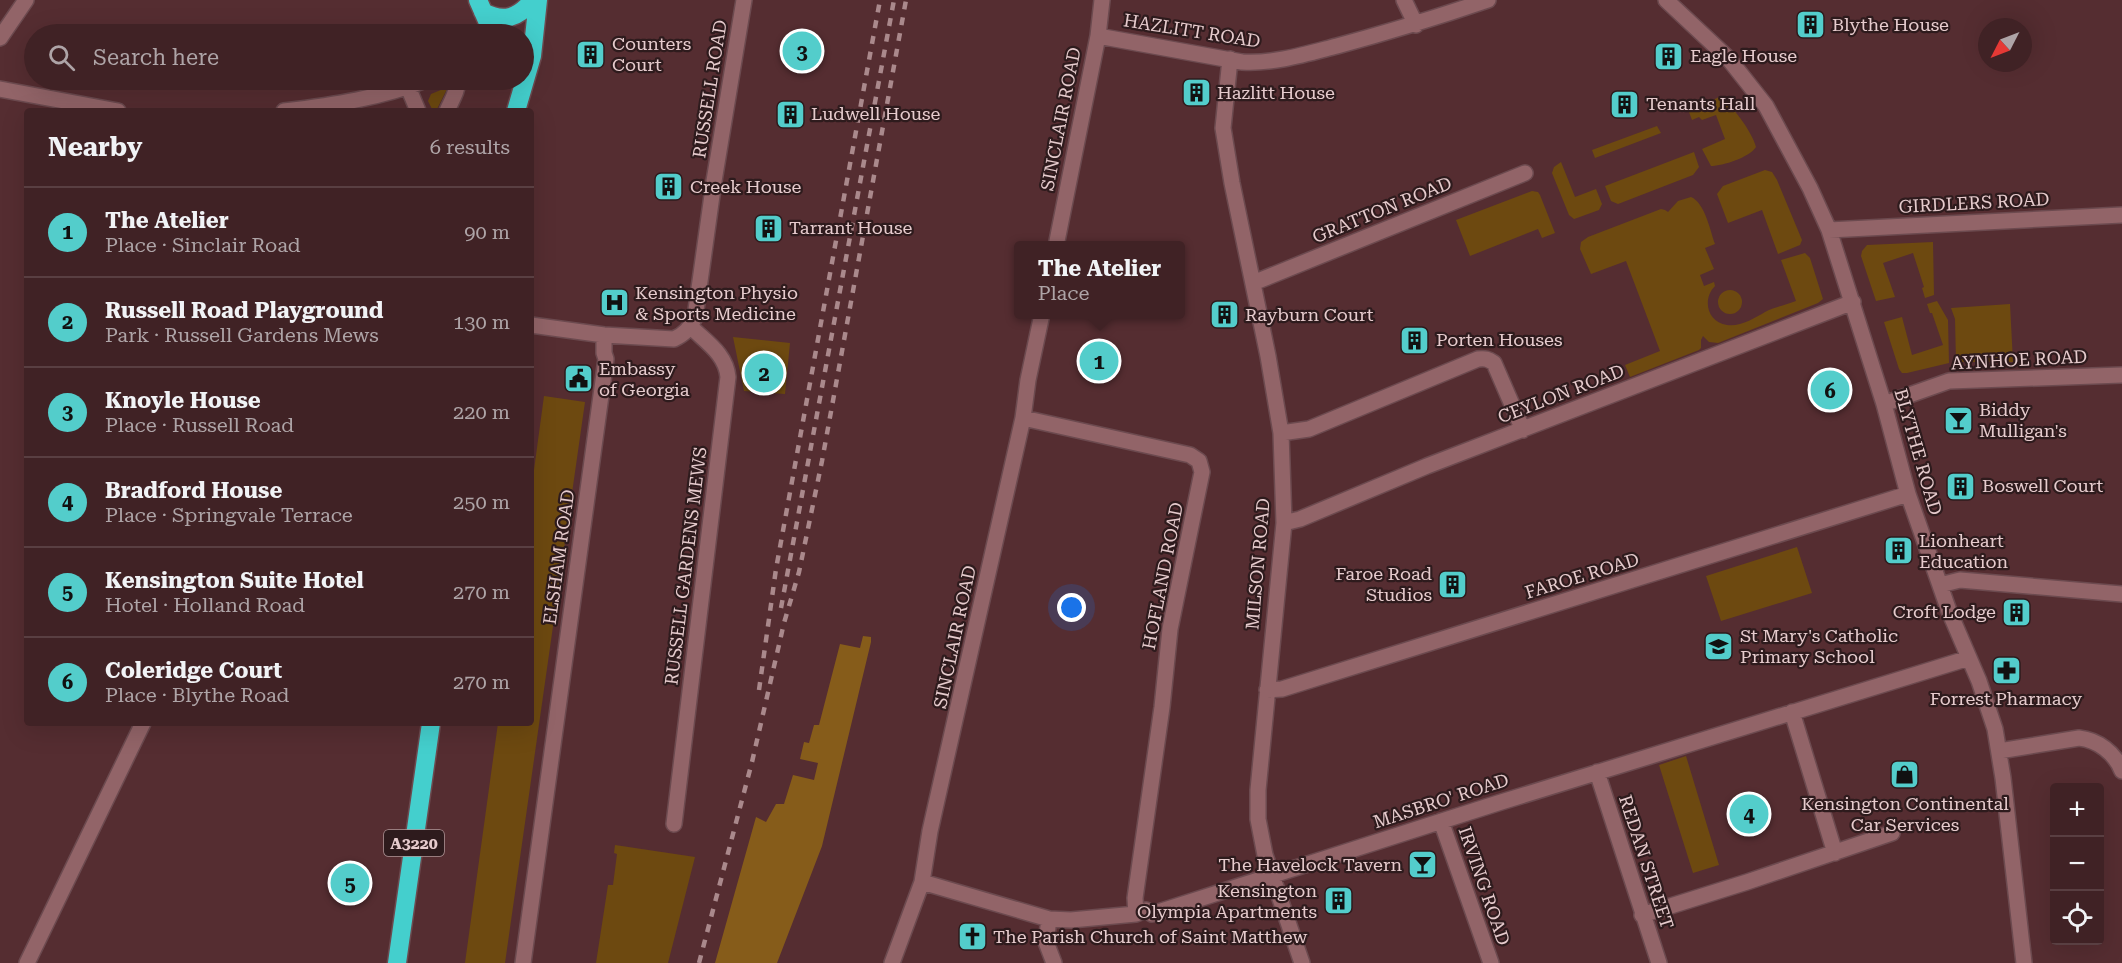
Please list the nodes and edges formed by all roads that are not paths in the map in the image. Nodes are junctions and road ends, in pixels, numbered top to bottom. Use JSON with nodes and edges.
{"nodes":[{"id":1,"x":26,"y":0,"type":"edge"},
{"id":2,"x":533,"y":0,"type":"edge"},
{"id":3,"x":538,"y":0,"type":"edge"},
{"id":4,"x":744,"y":0,"type":"edge"},
{"id":5,"x":1102,"y":0,"type":"edge"},
{"id":6,"x":1404,"y":0,"type":"edge"},
{"id":7,"x":1488,"y":0,"type":"edge"},
{"id":8,"x":1666,"y":0,"type":"edge"},
{"id":9,"x":480,"y":6,"type":"edge"},
{"id":10,"x":488,"y":24,"type":"edge"},
{"id":11,"x":1416,"y":25,"type":"junction"},
{"id":12,"x":1098,"y":36,"type":"junction"},
{"id":13,"x":534,"y":37,"type":"edge"},
{"id":14,"x":0,"y":38,"type":"edge"},
{"id":15,"x":1230,"y":59,"type":"junction"},
{"id":16,"x":0,"y":88,"type":"edge"},
{"id":17,"x":398,"y":90,"type":"edge"},
{"id":18,"x":409,"y":90,"type":"edge"},
{"id":19,"x":456,"y":90,"type":"edge"},
{"id":20,"x":512,"y":90,"type":"edge"},
{"id":21,"x":522,"y":90,"type":"edge"},
{"id":22,"x":103,"y":108,"type":"edge"},
{"id":23,"x":304,"y":108,"type":"edge"},
{"id":24,"x":417,"y":108,"type":"edge"},
{"id":25,"x":448,"y":108,"type":"edge"},
{"id":26,"x":516,"y":108,"type":"edge"},
{"id":27,"x":1525,"y":173,"type":"dead end"},
{"id":28,"x":2122,"y":215,"type":"edge"},
{"id":29,"x":1828,"y":230,"type":"junction"},
{"id":30,"x":1057,"y":241,"type":"edge"},
{"id":31,"x":1253,"y":283,"type":"junction"},
{"id":32,"x":1853,"y":302,"type":"junction"},
{"id":33,"x":1041,"y":319,"type":"edge"},
{"id":34,"x":534,"y":325,"type":"edge"},
{"id":35,"x":691,"y":327,"type":"junction"},
{"id":36,"x":604,"y":334,"type":"junction"},
{"id":37,"x":2122,"y":375,"type":"edge"},
{"id":38,"x":1884,"y":404,"type":"junction"},
{"id":39,"x":1023,"y":418,"type":"junction"},
{"id":40,"x":1523,"y":430,"type":"junction"},
{"id":41,"x":1281,"y":433,"type":"junction"},
{"id":42,"x":1908,"y":494,"type":"junction"},
{"id":43,"x":1284,"y":523,"type":"junction"},
{"id":44,"x":1940,"y":585,"type":"junction"},
{"id":45,"x":2122,"y":594,"type":"edge"},
{"id":46,"x":1969,"y":658,"type":"junction"},
{"id":47,"x":1268,"y":690,"type":"junction"},
{"id":48,"x":1792,"y":712,"type":"junction"},
{"id":49,"x":143,"y":726,"type":"edge"},
{"id":50,"x":431,"y":726,"type":"edge"},
{"id":51,"x":1999,"y":751,"type":"junction"},
{"id":52,"x":2122,"y":771,"type":"edge"},
{"id":53,"x":1597,"y":772,"type":"junction"},
{"id":54,"x":1441,"y":821,"type":"junction"},
{"id":55,"x":674,"y":824,"type":"dead end"},
{"id":56,"x":1892,"y":833,"type":"dead end"},
{"id":57,"x":1835,"y":853,"type":"junction"},
{"id":58,"x":1272,"y":876,"type":"junction"},
{"id":59,"x":922,"y":882,"type":"junction"},
{"id":60,"x":1136,"y":914,"type":"junction"},
{"id":61,"x":1642,"y":915,"type":"junction"},
{"id":62,"x":1049,"y":919,"type":"junction"},
{"id":63,"x":27,"y":963,"type":"edge"},
{"id":64,"x":397,"y":963,"type":"edge"},
{"id":65,"x":524,"y":963,"type":"edge"},
{"id":66,"x":892,"y":963,"type":"edge"},
{"id":67,"x":1054,"y":963,"type":"edge"},
{"id":68,"x":1302,"y":963,"type":"edge"},
{"id":69,"x":1491,"y":963,"type":"edge"},
{"id":70,"x":1659,"y":963,"type":"edge"},
{"id":71,"x":2024,"y":963,"type":"edge"}],
"edges":[{"from":1,"to":14,"type":"street"},
{"from":2,"to":9,"type":"highway"},
{"from":3,"to":13,"type":"highway"},
{"from":4,"to":35,"type":"street","name":"RUSSELL ROAD"},
{"from":5,"to":12,"type":"street","name":"SINCLAIR ROAD"},
{"from":6,"to":11,"type":"street"},
{"from":7,"to":11,"type":"street","name":"HAZLITT ROAD"},
{"from":8,"to":29,"type":"street","name":"BLYTHE ROAD"},
{"from":9,"to":10,"type":"highway"},
{"from":11,"to":15,"type":"street","name":"HAZLITT ROAD"},
{"from":12,"to":15,"type":"street","name":"HAZLITT ROAD"},
{"from":12,"to":30,"type":"street","name":"SINCLAIR ROAD"},
{"from":15,"to":31,"type":"street","name":"MILSON ROAD"},
{"from":16,"to":22,"type":"street"},
{"from":17,"to":23,"type":"street"},
{"from":18,"to":24,"type":"street"},
{"from":19,"to":25,"type":"street"},
{"from":20,"to":26,"type":"highway"},
{"from":21,"to":26,"type":"highway"},
{"from":27,"to":31,"type":"street","name":"GRATTON ROAD"},
{"from":28,"to":29,"type":"street","name":"GIRDLERS ROAD"},
{"from":29,"to":32,"type":"street","name":"BLYTHE ROAD"},
{"from":31,"to":41,"type":"street","name":"MILSON ROAD"},
{"from":32,"to":38,"type":"street","name":"BLYTHE ROAD"},
{"from":32,"to":40,"type":"street","name":"CEYLON ROAD"},
{"from":33,"to":39,"type":"street","name":"SINCLAIR ROAD"},
{"from":34,"to":36,"type":"street"},
{"from":35,"to":36,"type":"street"},
{"from":35,"to":55,"type":"street","name":"RUSSELL GARDENS MEWS"},
{"from":36,"to":65,"type":"street","name":"ELSHAM ROAD"},
{"from":37,"to":38,"type":"street","name":"AYNHOE ROAD"},
{"from":38,"to":42,"type":"street","name":"BLYTHE ROAD"},
{"from":39,"to":59,"type":"street","name":"SINCLAIR ROAD"},
{"from":39,"to":60,"type":"street","name":"HOFLAND ROAD"},
{"from":40,"to":41,"type":"street"},
{"from":40,"to":43,"type":"street","name":"CEYLON ROAD"},
{"from":41,"to":43,"type":"street","name":"MILSON ROAD"},
{"from":42,"to":44,"type":"street","name":"BLYTHE ROAD"},
{"from":42,"to":47,"type":"street","name":"FAROE ROAD"},
{"from":43,"to":47,"type":"street","name":"MILSON ROAD"},
{"from":44,"to":45,"type":"street"},
{"from":44,"to":46,"type":"street","name":"BLYTHE ROAD"},
{"from":46,"to":48,"type":"street","name":"MASBRO' ROAD"},
{"from":46,"to":51,"type":"street","name":"BLYTHE ROAD"},
{"from":47,"to":58,"type":"street","name":"MILSON ROAD"},
{"from":48,"to":53,"type":"street","name":"MASBRO' ROAD"},
{"from":48,"to":57,"type":"street"},
{"from":49,"to":63,"type":"street"},
{"from":50,"to":64,"type":"highway","number":"A3220"},
{"from":51,"to":52,"type":"street"},
{"from":51,"to":71,"type":"street","name":"BLYTHE ROAD"},
{"from":53,"to":54,"type":"street","name":"MASBRO' ROAD"},
{"from":53,"to":61,"type":"street","name":"REDAN STREET"},
{"from":54,"to":58,"type":"street","name":"MASBRO' ROAD"},
{"from":54,"to":69,"type":"street","name":"IRVING ROAD"},
{"from":56,"to":57,"type":"street"},
{"from":57,"to":61,"type":"street"},
{"from":58,"to":60,"type":"street","name":"MASBRO' ROAD"},
{"from":58,"to":68,"type":"street","name":"MILSON ROAD"},
{"from":59,"to":62,"type":"street","name":"MASBRO' ROAD"},
{"from":59,"to":66,"type":"street","name":"SINCLAIR ROAD"},
{"from":60,"to":62,"type":"street","name":"MASBRO' ROAD"},
{"from":61,"to":70,"type":"street","name":"REDAN STREET"},
{"from":62,"to":67,"type":"street"}]}
